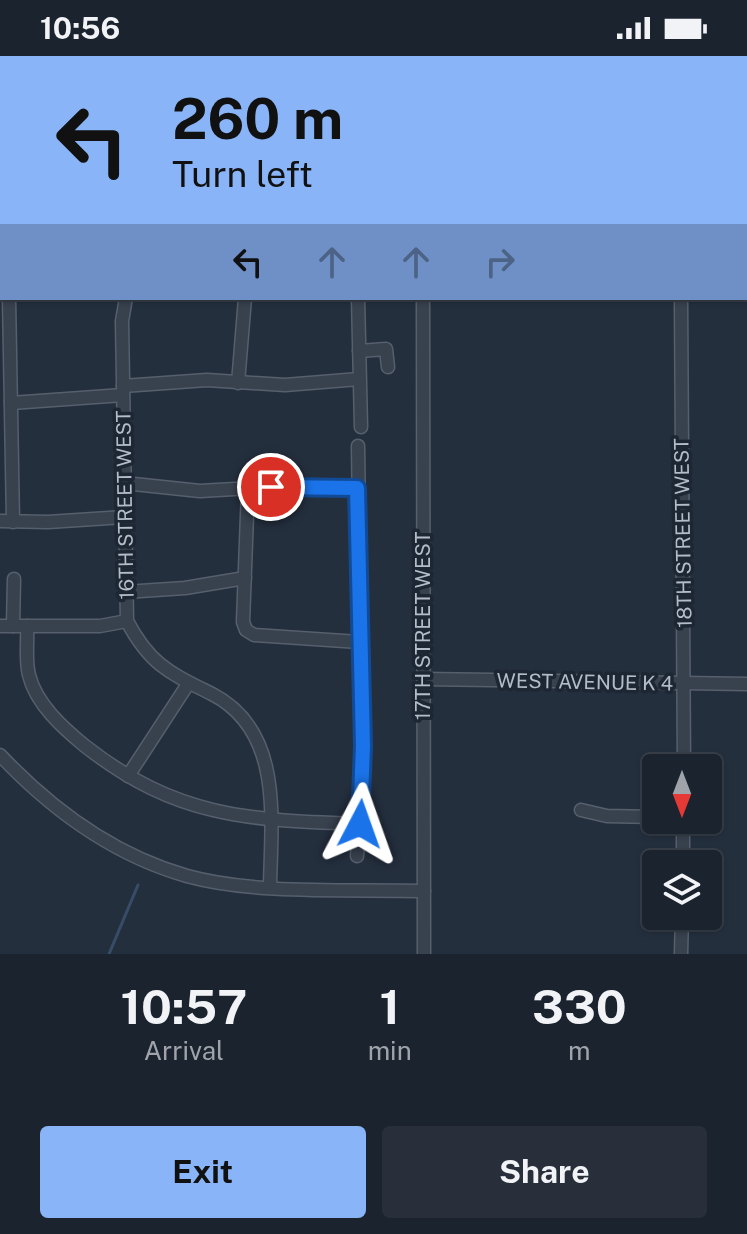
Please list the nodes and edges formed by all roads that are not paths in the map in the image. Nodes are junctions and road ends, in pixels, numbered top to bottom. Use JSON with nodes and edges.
{"nodes":[{"id":1,"x":9,"y":300,"type":"edge"},
{"id":2,"x":126,"y":300,"type":"edge"},
{"id":3,"x":245,"y":300,"type":"edge"},
{"id":4,"x":358,"y":300,"type":"edge"},
{"id":5,"x":423,"y":300,"type":"edge"},
{"id":6,"x":681,"y":300,"type":"edge"},
{"id":7,"x":359,"y":351,"type":"junction"},
{"id":8,"x":388,"y":367,"type":"dead end"},
{"id":9,"x":359,"y":379,"type":"junction"},
{"id":10,"x":238,"y":383,"type":"junction"},
{"id":11,"x":123,"y":390,"type":"junction"},
{"id":12,"x":11,"y":403,"type":"junction"},
{"id":13,"x":361,"y":427,"type":"dead end"},
{"id":14,"x":358,"y":446,"type":"dead end"},
{"id":15,"x":124,"y":483,"type":"junction"},
{"id":16,"x":248,"y":488,"type":"junction"},
{"id":17,"x":357,"y":488,"type":"junction"},
{"id":18,"x":124,"y":517,"type":"junction"},
{"id":19,"x":6,"y":521,"type":"edge"},
{"id":20,"x":245,"y":578,"type":"junction"},
{"id":21,"x":14,"y":579,"type":"dead end"},
{"id":22,"x":125,"y":592,"type":"junction"},
{"id":23,"x":127,"y":621,"type":"junction"},
{"id":24,"x":6,"y":626,"type":"edge"},
{"id":25,"x":27,"y":626,"type":"junction"},
{"id":26,"x":359,"y":642,"type":"junction"},
{"id":27,"x":423,"y":679,"type":"junction"},
{"id":28,"x":685,"y":683,"type":"junction"},
{"id":29,"x":188,"y":684,"type":"junction"},
{"id":30,"x":747,"y":684,"type":"edge"},
{"id":31,"x":684,"y":754,"type":"edge"},
{"id":32,"x":0,"y":755,"type":"edge"},
{"id":33,"x":128,"y":776,"type":"junction"},
{"id":34,"x":581,"y":810,"type":"dead end"},
{"id":35,"x":642,"y":817,"type":"edge"},
{"id":36,"x":270,"y":821,"type":"junction"},
{"id":37,"x":360,"y":824,"type":"junction"},
{"id":38,"x":357,"y":856,"type":"dead end"},
{"id":39,"x":270,"y":887,"type":"junction"},
{"id":40,"x":424,"y":891,"type":"junction"},
{"id":41,"x":682,"y":930,"type":"edge"},
{"id":42,"x":424,"y":954,"type":"edge"},
{"id":43,"x":681,"y":954,"type":"edge"}],
"edges":[{"from":1,"to":12,"type":"street"},
{"from":2,"to":11,"type":"street","name":"16TH STREET WEST"},
{"from":3,"to":10,"type":"street"},
{"from":4,"to":7,"type":"street"},
{"from":5,"to":27,"type":"street","name":"17TH STREET WEST"},
{"from":6,"to":28,"type":"street","name":"18TH STREET WEST"},
{"from":7,"to":8,"type":"street"},
{"from":7,"to":9,"type":"street"},
{"from":9,"to":10,"type":"street"},
{"from":9,"to":13,"type":"street"},
{"from":10,"to":11,"type":"street"},
{"from":11,"to":12,"type":"street"},
{"from":11,"to":15,"type":"street","name":"16TH STREET WEST"},
{"from":12,"to":19,"type":"street"},
{"from":14,"to":17,"type":"street"},
{"from":15,"to":16,"type":"street"},
{"from":15,"to":18,"type":"street","name":"16TH STREET WEST"},
{"from":16,"to":17,"type":"street"},
{"from":16,"to":20,"type":"street"},
{"from":17,"to":26,"type":"street"},
{"from":18,"to":19,"type":"street"},
{"from":18,"to":22,"type":"street","name":"16TH STREET WEST"},
{"from":20,"to":22,"type":"street"},
{"from":20,"to":26,"type":"street"},
{"from":21,"to":24,"type":"street"},
{"from":22,"to":23,"type":"street","name":"16TH STREET WEST"},
{"from":23,"to":25,"type":"street"},
{"from":23,"to":29,"type":"street","name":"16TH STREET WEST"},
{"from":24,"to":25,"type":"street"},
{"from":25,"to":33,"type":"street"},
{"from":26,"to":37,"type":"street"},
{"from":27,"to":28,"type":"street","name":"WEST AVENUE K 4"},
{"from":27,"to":40,"type":"street","name":"17TH STREET WEST"},
{"from":28,"to":30,"type":"street","name":"WEST AVENUE K 4"},
{"from":28,"to":31,"type":"street","name":"18TH STREET WEST"},
{"from":29,"to":33,"type":"street"},
{"from":29,"to":36,"type":"street","name":"16TH STREET WEST"},
{"from":32,"to":39,"type":"street"},
{"from":33,"to":36,"type":"street"},
{"from":34,"to":35,"type":"street"},
{"from":36,"to":37,"type":"street"},
{"from":36,"to":39,"type":"street","name":"16TH STREET WEST"},
{"from":37,"to":38,"type":"street"},
{"from":39,"to":40,"type":"street"},
{"from":40,"to":42,"type":"street","name":"17TH STREET WEST"},
{"from":41,"to":43,"type":"street"}]}
